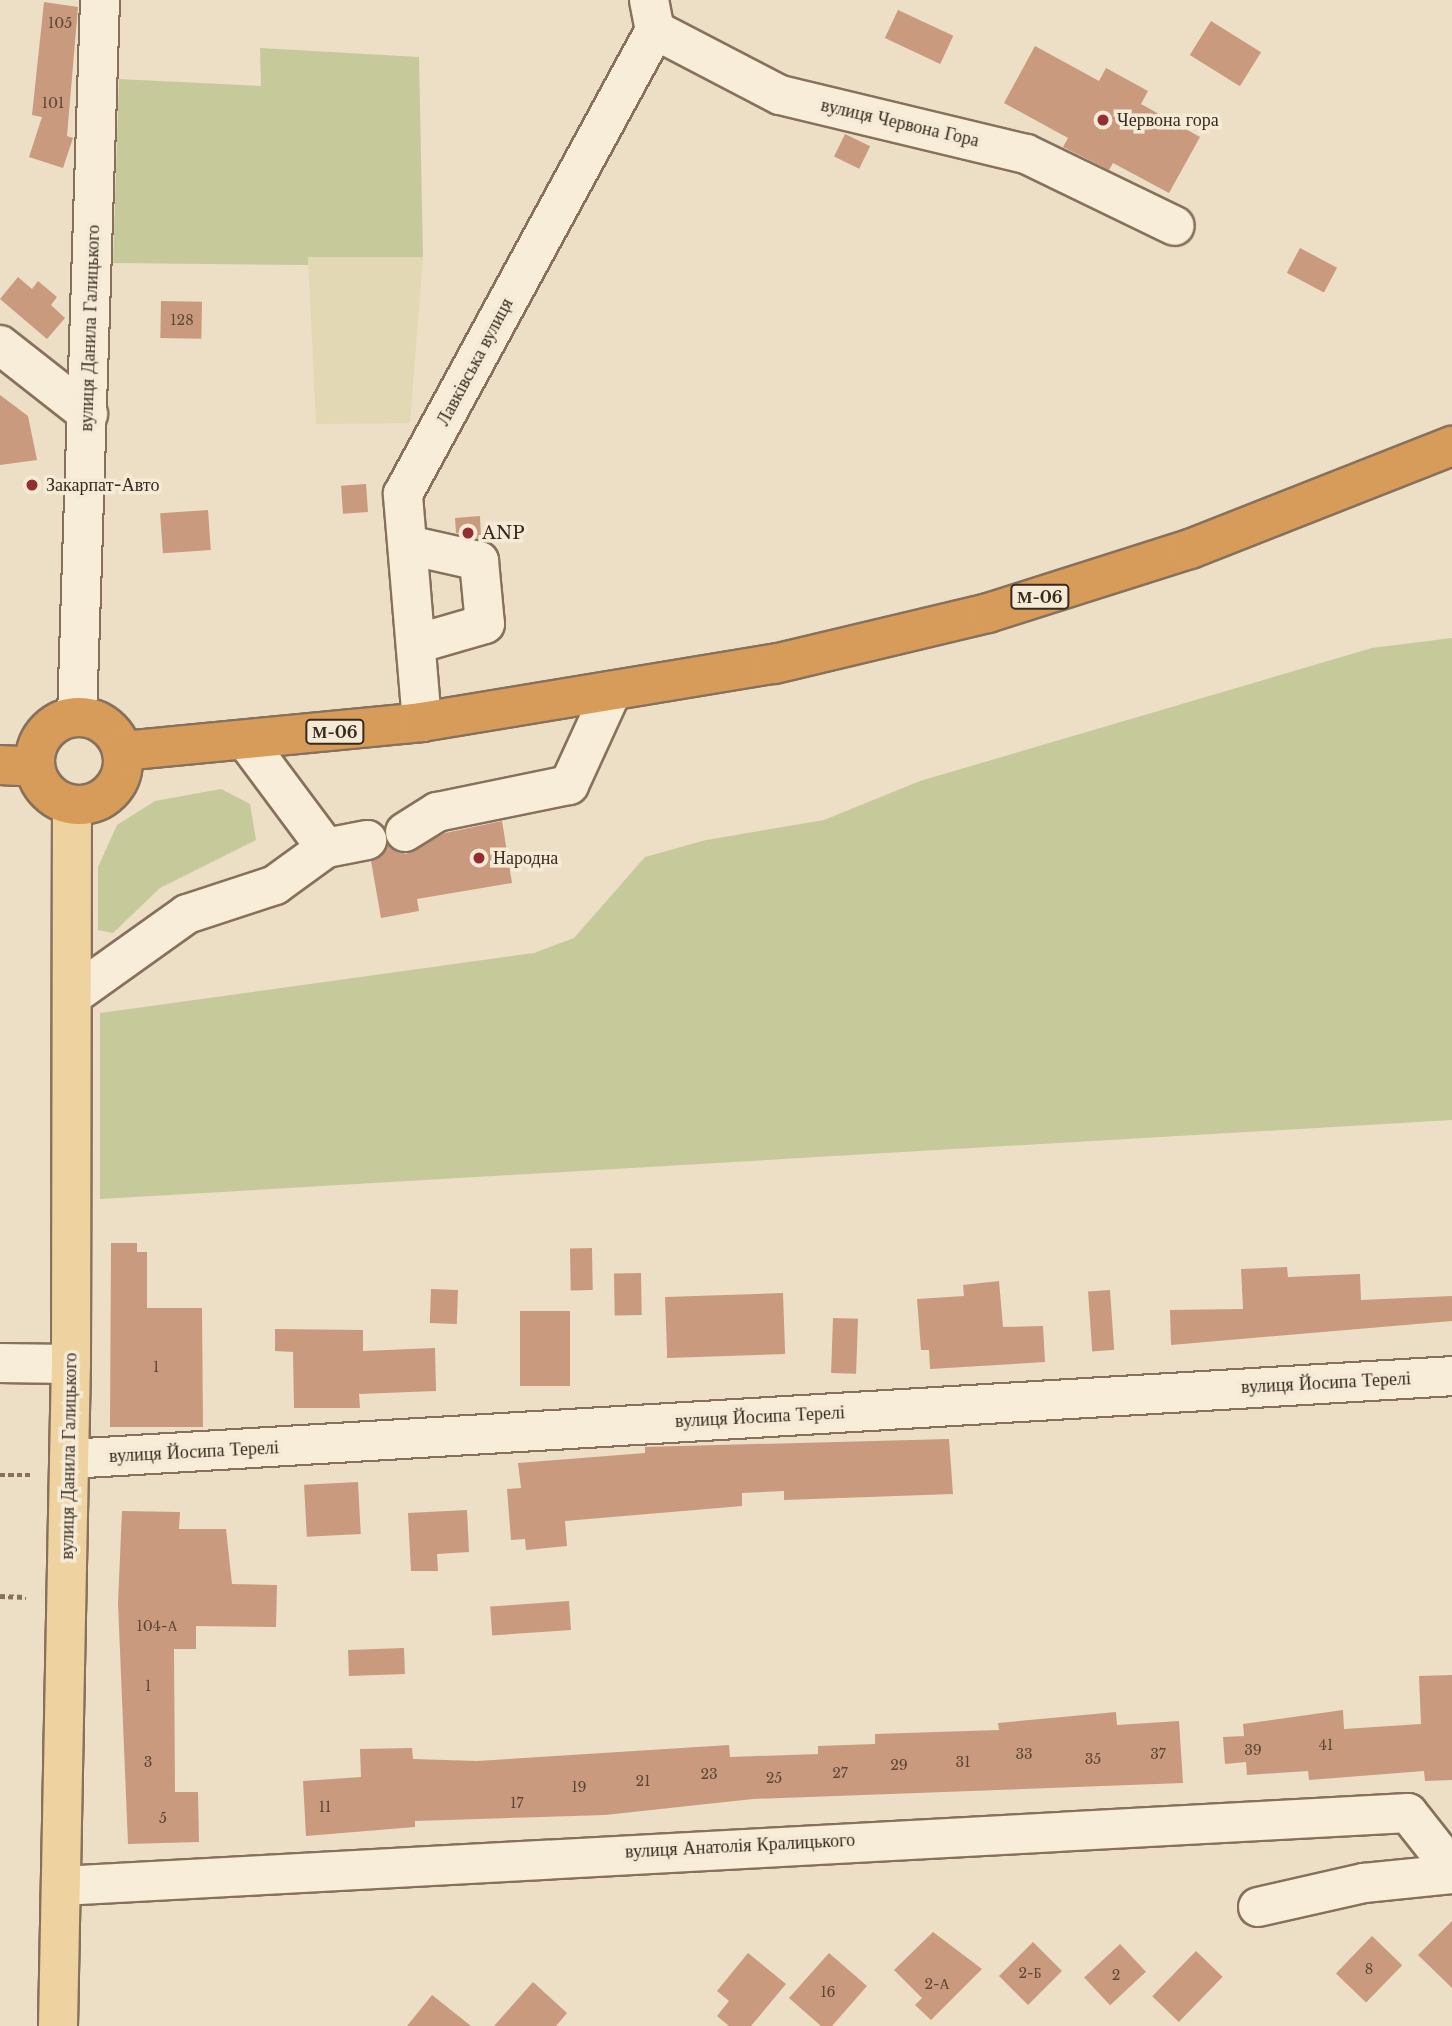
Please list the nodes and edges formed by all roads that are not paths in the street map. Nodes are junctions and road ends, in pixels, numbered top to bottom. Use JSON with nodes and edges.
{"nodes":[{"id":1,"x":100,"y":0,"type":"edge"},
{"id":2,"x":652,"y":15,"type":"edge"},
{"id":3,"x":1175,"y":226,"type":"dead end"},
{"id":4,"x":0,"y":345,"type":"edge"},
{"id":5,"x":88,"y":414,"type":"junction"},
{"id":6,"x":1452,"y":446,"type":"edge"},
{"id":7,"x":408,"y":545,"type":"junction"},
{"id":8,"x":416,"y":644,"type":"junction"},
{"id":9,"x":612,"y":691,"type":"junction"},
{"id":10,"x":77,"y":716,"type":"junction"},
{"id":11,"x":422,"y":722,"type":"junction"},
{"id":12,"x":247,"y":742,"type":"junction"},
{"id":13,"x":122,"y":751,"type":"junction"},
{"id":14,"x":17,"y":766,"type":"edge"},
{"id":15,"x":72,"y":805,"type":"junction"},
{"id":16,"x":405,"y":832,"type":"dead end"},
{"id":17,"x":368,"y":840,"type":"dead end"},
{"id":18,"x":326,"y":848,"type":"junction"},
{"id":19,"x":72,"y":996,"type":"junction"},
{"id":20,"x":0,"y":1363,"type":"edge"},
{"id":21,"x":71,"y":1364,"type":"junction"},
{"id":22,"x":1452,"y":1376,"type":"edge"},
{"id":23,"x":69,"y":1459,"type":"junction"},
{"id":24,"x":1448,"y":1865,"type":"edge"},
{"id":25,"x":61,"y":1886,"type":"junction"},
{"id":26,"x":1258,"y":1907,"type":"dead end"},
{"id":27,"x":58,"y":2026,"type":"edge"}],
"edges":[{"from":1,"to":5,"type":"street","name":"вулиця Данила Галицького"},
{"from":2,"to":3,"type":"street","name":"вулиця Червона Гора"},
{"from":2,"to":7,"type":"street","name":"Лавківська вулиця"},
{"from":4,"to":5,"type":"street"},
{"from":5,"to":10,"type":"street","name":"вулиця Данила Галицького"},
{"from":6,"to":9,"type":"highway","number":"М-06"},
{"from":7,"to":8,"type":"street","name":"Лавківська вулиця"},
{"from":7,"to":8,"type":"street"},
{"from":8,"to":11,"type":"street","name":"Лавківська вулиця"},
{"from":9,"to":11,"type":"highway","number":"М-06"},
{"from":9,"to":16,"type":"street"},
{"from":10,"to":13,"type":"highway"},
{"from":10,"to":14,"type":"highway"},
{"from":11,"to":12,"type":"highway","number":"М-06"},
{"from":12,"to":13,"type":"highway","number":"М-06"},
{"from":12,"to":18,"type":"street"},
{"from":13,"to":15,"type":"highway"},
{"from":14,"to":15,"type":"highway"},
{"from":15,"to":19,"type":"main road","name":"вулиця Данила Галицького"},
{"from":17,"to":18,"type":"street"},
{"from":18,"to":19,"type":"street"},
{"from":19,"to":21,"type":"main road","name":"вулиця Данила Галицького"},
{"from":20,"to":21,"type":"street"},
{"from":21,"to":23,"type":"main road","name":"вулиця Данила Галицького"},
{"from":22,"to":23,"type":"street","name":"вулиця Йосипа Терелі"},
{"from":23,"to":25,"type":"main road","name":"вулиця Данила Галицького"},
{"from":24,"to":25,"type":"street","name":"вулиця Анатолія Кралицького"},
{"from":24,"to":26,"type":"street"},
{"from":25,"to":27,"type":"main road","name":"вулиця Данила Галицького"}]}
